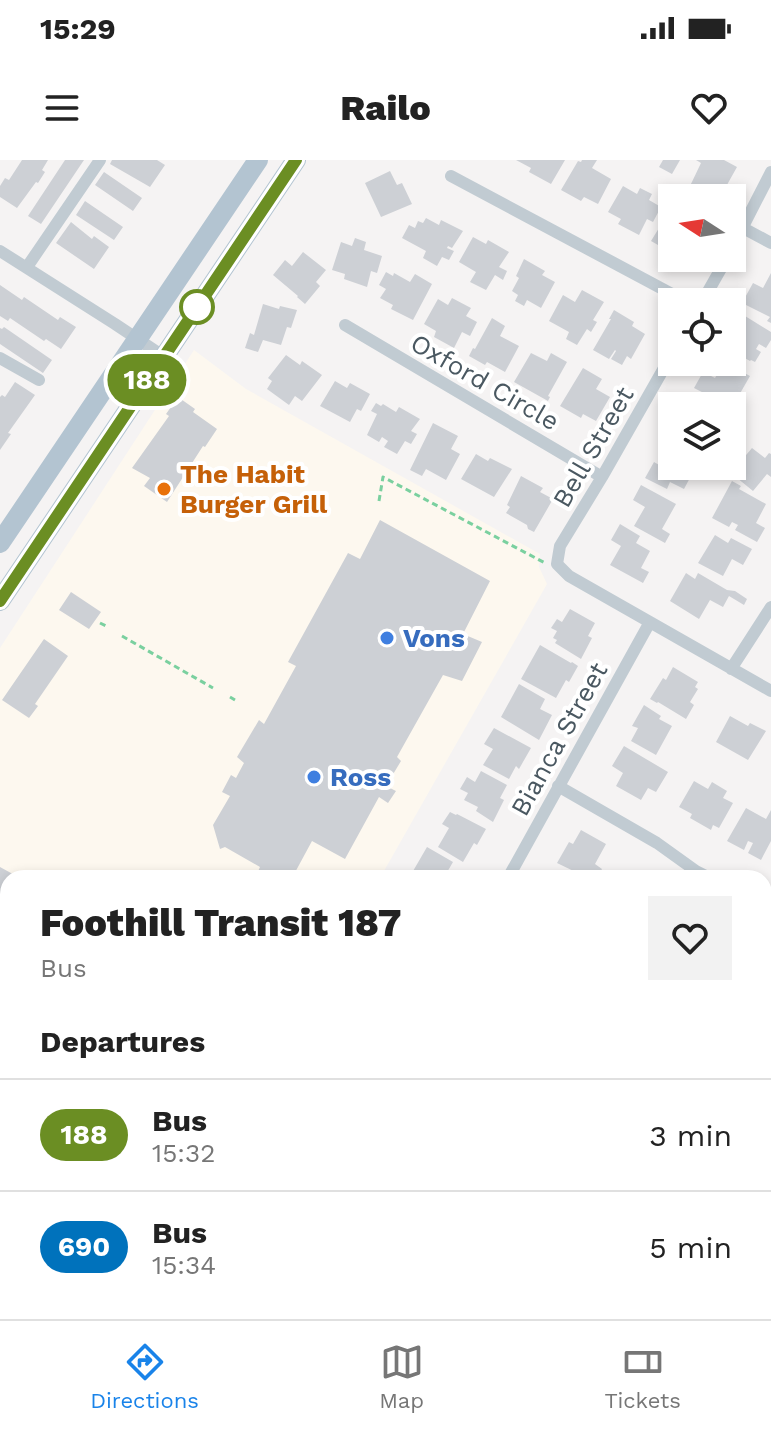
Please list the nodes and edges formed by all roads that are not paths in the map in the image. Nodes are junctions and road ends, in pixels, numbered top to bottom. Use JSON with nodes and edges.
{"nodes":[{"id":1,"x":100,"y":160,"type":"edge"},
{"id":2,"x":258,"y":160,"type":"edge"},
{"id":3,"x":296,"y":160,"type":"edge"},
{"id":4,"x":771,"y":172,"type":"edge"},
{"id":5,"x":451,"y":176,"type":"dead end"},
{"id":6,"x":746,"y":222,"type":"edge"},
{"id":7,"x":746,"y":230,"type":"edge"},
{"id":8,"x":771,"y":243,"type":"edge"},
{"id":9,"x":0,"y":251,"type":"edge"},
{"id":10,"x":27,"y":267,"type":"junction"},
{"id":11,"x":661,"y":288,"type":"edge"},
{"id":12,"x":345,"y":325,"type":"dead end"},
{"id":13,"x":138,"y":339,"type":"junction"},
{"id":14,"x":163,"y":356,"type":"junction"},
{"id":15,"x":0,"y":358,"type":"edge"},
{"id":16,"x":659,"y":376,"type":"edge"},
{"id":17,"x":39,"y":380,"type":"dead end"},
{"id":18,"x":602,"y":477,"type":"junction"},
{"id":19,"x":0,"y":543,"type":"edge"},
{"id":20,"x":0,"y":601,"type":"edge"},
{"id":21,"x":771,"y":607,"type":"edge"},
{"id":22,"x":650,"y":622,"type":"junction"},
{"id":23,"x":731,"y":669,"type":"junction"},
{"id":24,"x":771,"y":691,"type":"edge"},
{"id":25,"x":558,"y":786,"type":"junction"},
{"id":26,"x":512,"y":870,"type":"edge"},
{"id":27,"x":695,"y":870,"type":"edge"}],
"edges":[{"from":1,"to":10,"type":"street"},
{"from":2,"to":13,"type":"main road"},
{"from":3,"to":14,"type":"main road"},
{"from":4,"to":6,"type":"street"},
{"from":5,"to":11,"type":"street"},
{"from":7,"to":8,"type":"street"},
{"from":9,"to":10,"type":"street"},
{"from":10,"to":13,"type":"street"},
{"from":12,"to":18,"type":"street","name":"Oxford Circle"},
{"from":13,"to":14,"type":"street"},
{"from":13,"to":19,"type":"main road"},
{"from":14,"to":20,"type":"main road"},
{"from":15,"to":17,"type":"street"},
{"from":16,"to":18,"type":"street","name":"Bell Street"},
{"from":18,"to":22,"type":"street","name":"Bell Street"},
{"from":21,"to":23,"type":"street"},
{"from":22,"to":23,"type":"street"},
{"from":22,"to":25,"type":"street","name":"Bianca Street"},
{"from":23,"to":24,"type":"street"},
{"from":25,"to":26,"type":"street","name":"Bianca Street"},
{"from":25,"to":27,"type":"street"}]}
